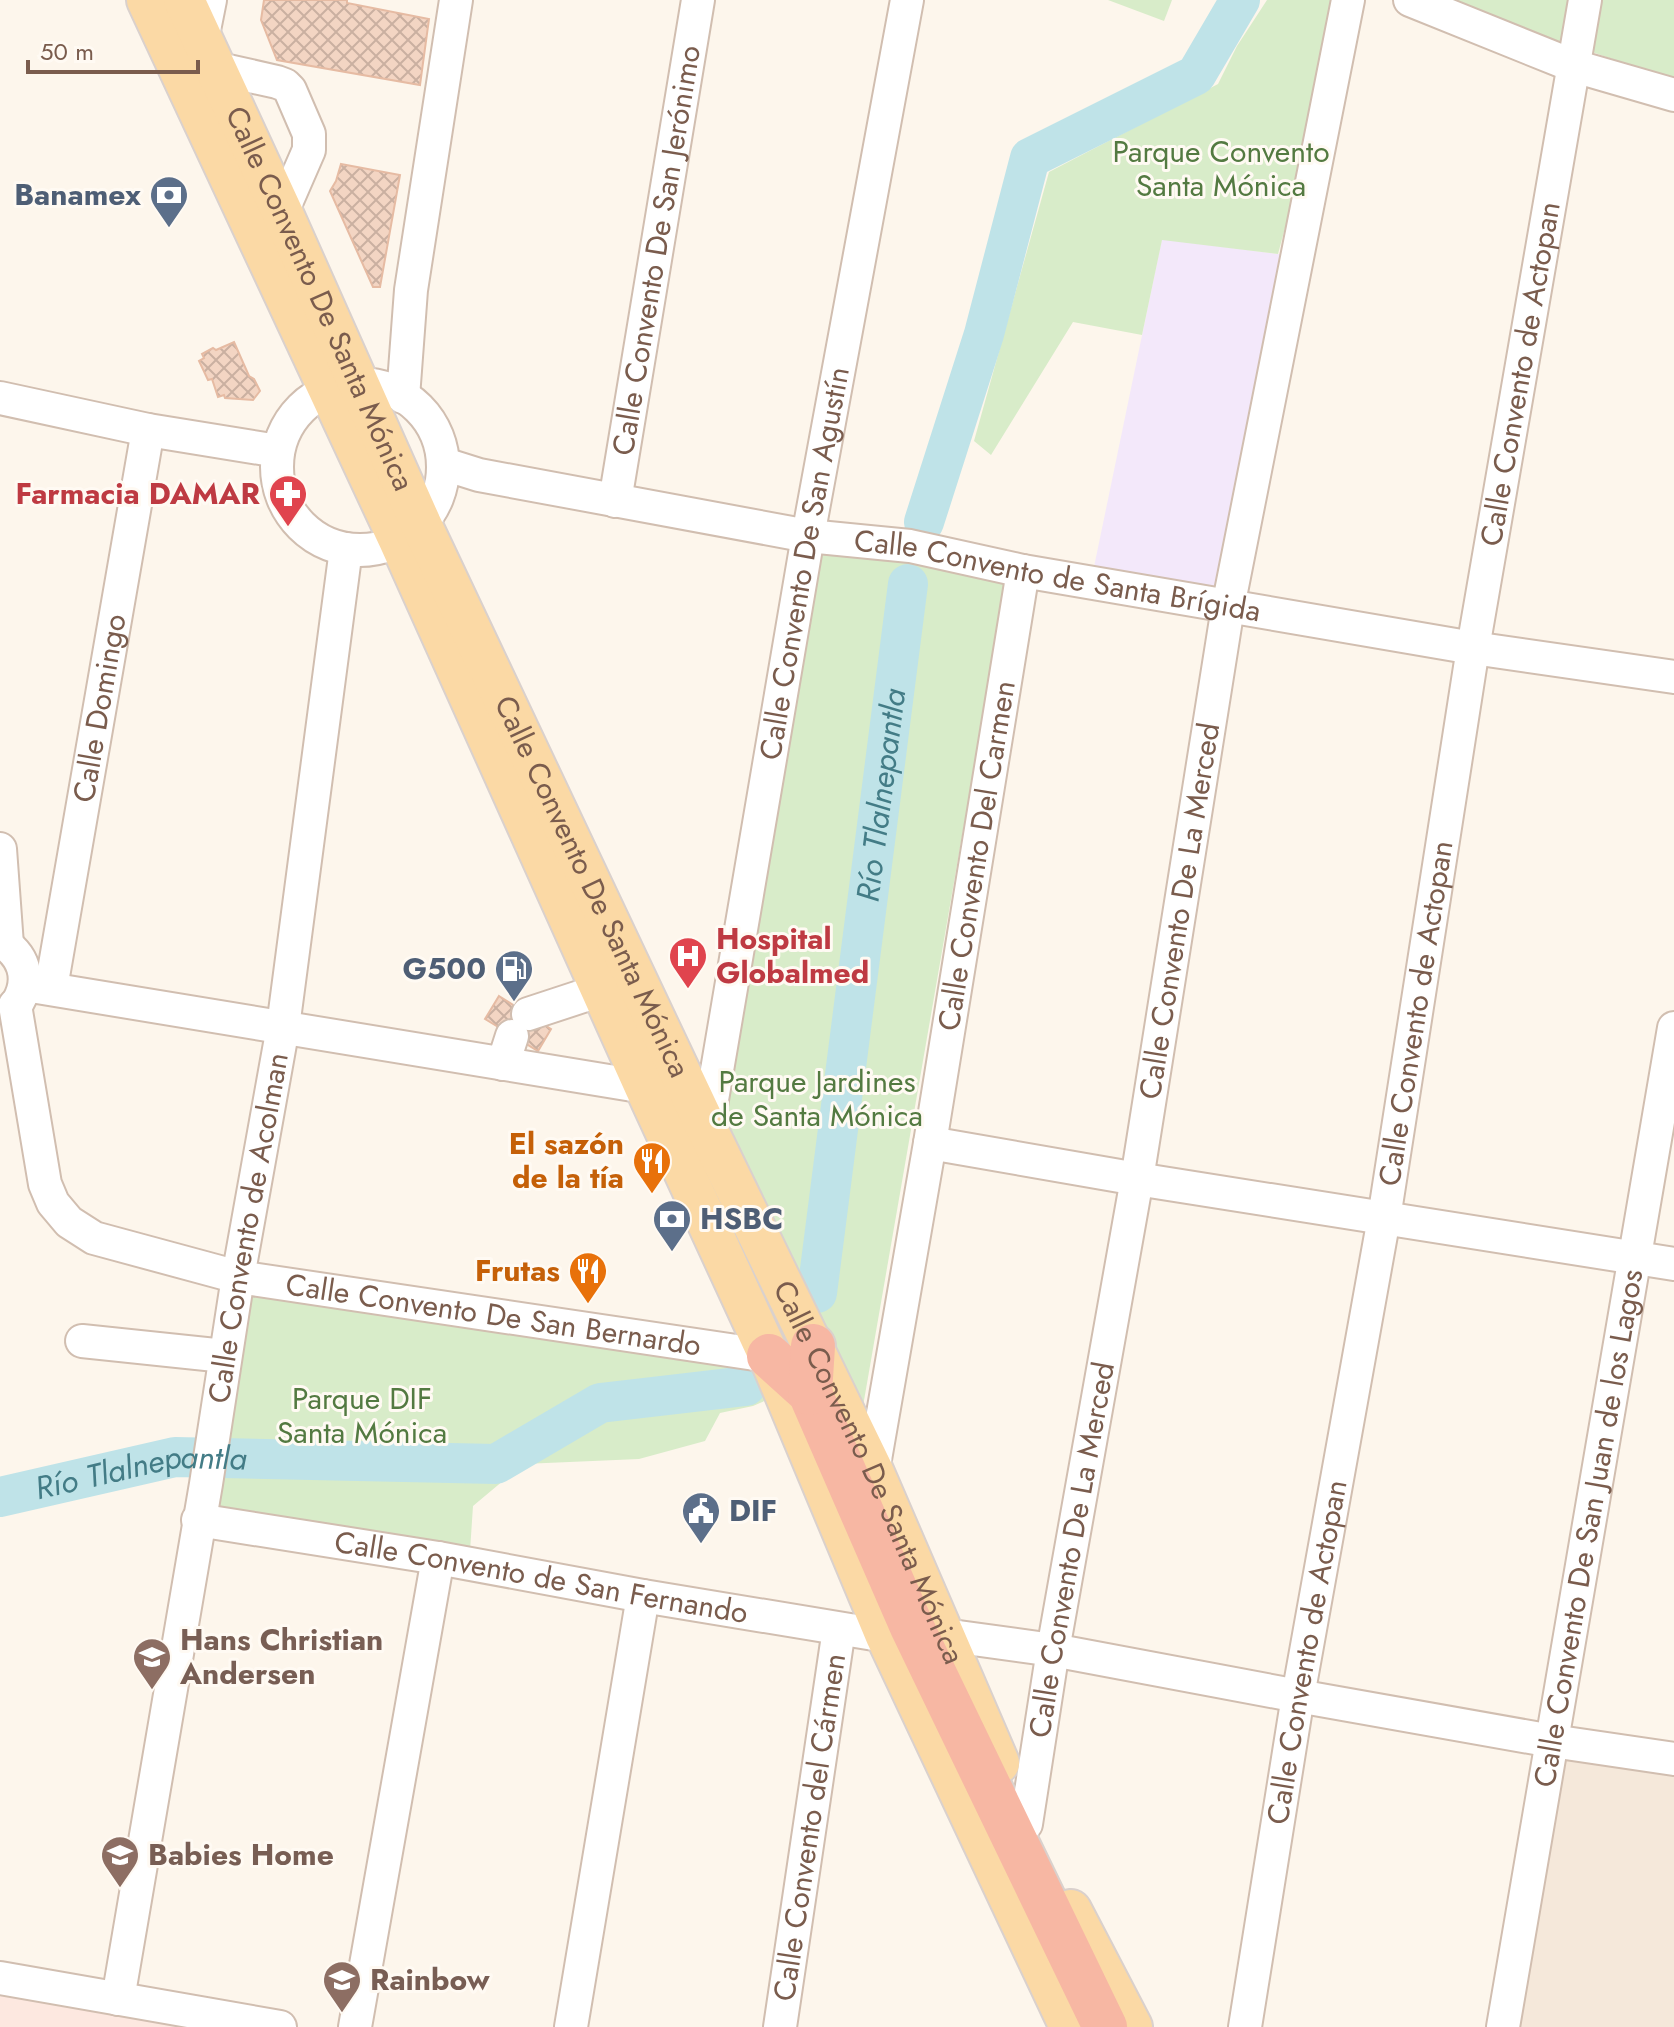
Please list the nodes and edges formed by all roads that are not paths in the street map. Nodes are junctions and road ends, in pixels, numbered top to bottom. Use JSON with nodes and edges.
{"nodes":[{"id":1,"x":147,"y":0,"type":"edge"},
{"id":2,"x":184,"y":0,"type":"edge"},
{"id":3,"x":210,"y":0,"type":"edge"},
{"id":4,"x":456,"y":0,"type":"edge"},
{"id":5,"x":698,"y":0,"type":"edge"},
{"id":6,"x":907,"y":0,"type":"edge"},
{"id":7,"x":1348,"y":0,"type":"edge"},
{"id":8,"x":1410,"y":0,"type":"edge"},
{"id":9,"x":1585,"y":0,"type":"edge"},
{"id":10,"x":208,"y":54,"type":"junction"},
{"id":11,"x":1574,"y":66,"type":"junction"},
{"id":12,"x":1674,"y":95,"type":"edge"},
{"id":13,"x":282,"y":212,"type":"junction"},
{"id":14,"x":344,"y":387,"type":"junction"},
{"id":15,"x":403,"y":397,"type":"junction"},
{"id":16,"x":0,"y":398,"type":"edge"},
{"id":17,"x":148,"y":430,"type":"junction"},
{"id":18,"x":278,"y":451,"type":"junction"},
{"id":19,"x":444,"y":464,"type":"junction"},
{"id":20,"x":615,"y":501,"type":"junction"},
{"id":21,"x":410,"y":532,"type":"junction"},
{"id":22,"x":808,"y":536,"type":"junction"},
{"id":23,"x":346,"y":549,"type":"junction"},
{"id":24,"x":1023,"y":571,"type":"junction"},
{"id":25,"x":1228,"y":607,"type":"junction"},
{"id":26,"x":1473,"y":648,"type":"junction"},
{"id":27,"x":1674,"y":677,"type":"edge"},
{"id":28,"x":0,"y":849,"type":"edge"},
{"id":29,"x":4,"y":943,"type":"edge"},
{"id":30,"x":601,"y":990,"type":"junction"},
{"id":31,"x":23,"y":999,"type":"edge"},
{"id":32,"x":283,"y":1027,"type":"junction"},
{"id":33,"x":1674,"y":1028,"type":"edge"},
{"id":34,"x":514,"y":1038,"type":"junction"},
{"id":35,"x":645,"y":1087,"type":"junction"},
{"id":36,"x":707,"y":1129,"type":"junction"},
{"id":37,"x":930,"y":1143,"type":"junction"},
{"id":38,"x":1137,"y":1179,"type":"junction"},
{"id":39,"x":1384,"y":1218,"type":"junction"},
{"id":40,"x":1635,"y":1258,"type":"junction"},
{"id":41,"x":1674,"y":1264,"type":"edge"},
{"id":42,"x":238,"y":1277,"type":"junction"},
{"id":43,"x":82,"y":1341,"type":"dead end"},
{"id":44,"x":813,"y":1346,"type":"junction"},
{"id":45,"x":225,"y":1356,"type":"junction"},
{"id":46,"x":769,"y":1356,"type":"junction"},
{"id":47,"x":810,"y":1393,"type":"junction"},
{"id":48,"x":873,"y":1471,"type":"junction"},
{"id":49,"x":198,"y":1520,"type":"junction"},
{"id":50,"x":438,"y":1558,"type":"junction"},
{"id":51,"x":643,"y":1596,"type":"junction"},
{"id":52,"x":839,"y":1629,"type":"junction"},
{"id":53,"x":914,"y":1632,"type":"junction"},
{"id":54,"x":1053,"y":1650,"type":"junction"},
{"id":55,"x":1298,"y":1696,"type":"junction"},
{"id":56,"x":1552,"y":1741,"type":"junction"},
{"id":57,"x":1674,"y":1759,"type":"edge"},
{"id":58,"x":1026,"y":1824,"type":"junction"},
{"id":59,"x":0,"y":1978,"type":"edge"},
{"id":60,"x":118,"y":1999,"type":"junction"},
{"id":61,"x":280,"y":2027,"type":"edge"},
{"id":62,"x":355,"y":2027,"type":"edge"},
{"id":63,"x":571,"y":2027,"type":"edge"},
{"id":64,"x":780,"y":2027,"type":"edge"},
{"id":65,"x":1070,"y":2027,"type":"edge"},
{"id":66,"x":1105,"y":2027,"type":"edge"},
{"id":67,"x":1132,"y":2027,"type":"edge"},
{"id":68,"x":1245,"y":2027,"type":"edge"},
{"id":69,"x":1503,"y":2027,"type":"edge"}],
"edges":[{"from":1,"to":14,"type":"main road","name":"Calle Convento De Santa Mónica"},
{"from":2,"to":10,"type":"main road","name":"Calle Convento De Santa Mónica"},
{"from":3,"to":10,"type":"street"},
{"from":4,"to":15,"type":"street"},
{"from":5,"to":20,"type":"street","name":"Calle Convento De San Jerónimo"},
{"from":6,"to":22,"type":"street","name":"Calle Convento De San Agustín"},
{"from":7,"to":25,"type":"street","name":"Calle Convento De La Merced"},
{"from":8,"to":11,"type":"street"},
{"from":9,"to":11,"type":"street","name":"Calle Convento de Actopan"},
{"from":10,"to":13,"type":"main road","name":"Calle Convento De Santa Mónica"},
{"from":10,"to":13,"type":"street"},
{"from":11,"to":12,"type":"street"},
{"from":11,"to":26,"type":"street","name":"Calle Convento de Actopan"},
{"from":13,"to":14,"type":"main road","name":"Calle Convento De Santa Mónica"},
{"from":14,"to":15,"type":"street"},
{"from":14,"to":18,"type":"street"},
{"from":14,"to":21,"type":"main road","name":"Calle Convento De Santa Mónica"},
{"from":15,"to":19,"type":"street"},
{"from":16,"to":17,"type":"street"},
{"from":17,"to":18,"type":"street"},
{"from":17,"to":31,"type":"street","name":"Calle Domingo"},
{"from":18,"to":23,"type":"street"},
{"from":19,"to":20,"type":"street","name":"Calle Convento de Santa Brígida"},
{"from":19,"to":21,"type":"street"},
{"from":20,"to":22,"type":"street","name":"Calle Convento de Santa Brígida"},
{"from":21,"to":23,"type":"street"},
{"from":21,"to":30,"type":"main road","name":"Calle Convento De Santa Mónica"},
{"from":21,"to":36,"type":"main road","name":"Calle Convento De Santa Mónica"},
{"from":22,"to":24,"type":"street","name":"Calle Convento de Santa Brígida"},
{"from":22,"to":36,"type":"street","name":"Calle Convento De San Agustín"},
{"from":23,"to":32,"type":"street","name":"Calle Convento de Acolman"},
{"from":24,"to":25,"type":"street","name":"Calle Convento de Santa Brígida"},
{"from":24,"to":37,"type":"street","name":"Calle Convento Del Carmen"},
{"from":25,"to":26,"type":"street","name":"Calle Convento de Santa Brígida"},
{"from":25,"to":38,"type":"street","name":"Calle Convento De La Merced"},
{"from":26,"to":27,"type":"street","name":"Calle Convento de Santa Brígida"},
{"from":26,"to":39,"type":"street","name":"Calle Convento de Actopan"},
{"from":28,"to":29,"type":"street"},
{"from":29,"to":31,"type":"street"},
{"from":30,"to":34,"type":"street"},
{"from":30,"to":35,"type":"main road","name":"Calle Convento De Santa Mónica"},
{"from":31,"to":32,"type":"street"},
{"from":31,"to":42,"type":"street","name":"Calle Convento De San Bernardo"},
{"from":32,"to":34,"type":"street"},
{"from":32,"to":42,"type":"street","name":"Calle Convento de Acolman"},
{"from":33,"to":40,"type":"street","name":"Calle Convento De San Juan de los Lagos"},
{"from":34,"to":35,"type":"street"},
{"from":35,"to":46,"type":"main road","name":"Calle Convento De Santa Mónica"},
{"from":36,"to":44,"type":"main road","name":"Calle Convento De Santa Mónica"},
{"from":37,"to":38,"type":"street"},
{"from":37,"to":48,"type":"street","name":"Calle Convento Del Carmen"},
{"from":38,"to":39,"type":"street"},
{"from":38,"to":54,"type":"street","name":"Calle Convento De La Merced"},
{"from":39,"to":40,"type":"street"},
{"from":39,"to":55,"type":"street","name":"Calle Convento de Actopan"},
{"from":40,"to":41,"type":"street"},
{"from":40,"to":56,"type":"street","name":"Calle Convento De San Juan de los Lagos"},
{"from":42,"to":45,"type":"street","name":"Calle Convento de Acolman"},
{"from":42,"to":46,"type":"street","name":"Calle Convento De San Bernardo"},
{"from":43,"to":45,"type":"street"},
{"from":44,"to":47,"type":"highway"},
{"from":44,"to":48,"type":"main road","name":"Calle Convento De Santa Mónica"},
{"from":45,"to":49,"type":"street","name":"Calle Convento de Acolman"},
{"from":46,"to":47,"type":"highway"},
{"from":46,"to":53,"type":"main road","name":"Calle Convento De Santa Mónica"},
{"from":47,"to":53,"type":"highway"},
{"from":48,"to":53,"type":"main road","name":"Calle Convento De Santa Mónica"},
{"from":49,"to":50,"type":"street","name":"Calle Convento de San Fernando"},
{"from":49,"to":60,"type":"street","name":"Calle Convento de Acolman"},
{"from":50,"to":51,"type":"street","name":"Calle Convento de San Fernando"},
{"from":50,"to":62,"type":"street"},
{"from":51,"to":52,"type":"street","name":"Calle Convento de San Fernando"},
{"from":51,"to":63,"type":"street"},
{"from":52,"to":53,"type":"street","name":"Calle Convento de San Fernando"},
{"from":52,"to":64,"type":"street","name":"Calle Convento del Cármen"},
{"from":53,"to":54,"type":"street","name":"Calle Convento de San Fernando"},
{"from":53,"to":58,"type":"main road","name":"Calle Convento De Santa Mónica"},
{"from":53,"to":65,"type":"main road","name":"Calle Convento De Santa Mónica"},
{"from":53,"to":66,"type":"highway"},
{"from":54,"to":55,"type":"street","name":"Calle Convento de San Fernando"},
{"from":54,"to":58,"type":"street","name":"Calle Convento De La Merced"},
{"from":55,"to":56,"type":"street","name":"Calle Convento de San Fernando"},
{"from":55,"to":68,"type":"street","name":"Calle Convento de Actopan"},
{"from":56,"to":57,"type":"street","name":"Calle Convento de San Fernando"},
{"from":56,"to":69,"type":"street","name":"Calle Convento De San Juan de los Lagos"},
{"from":58,"to":67,"type":"main road","name":"Calle Convento De Santa Mónica"},
{"from":59,"to":60,"type":"street"},
{"from":60,"to":61,"type":"street"}]}
